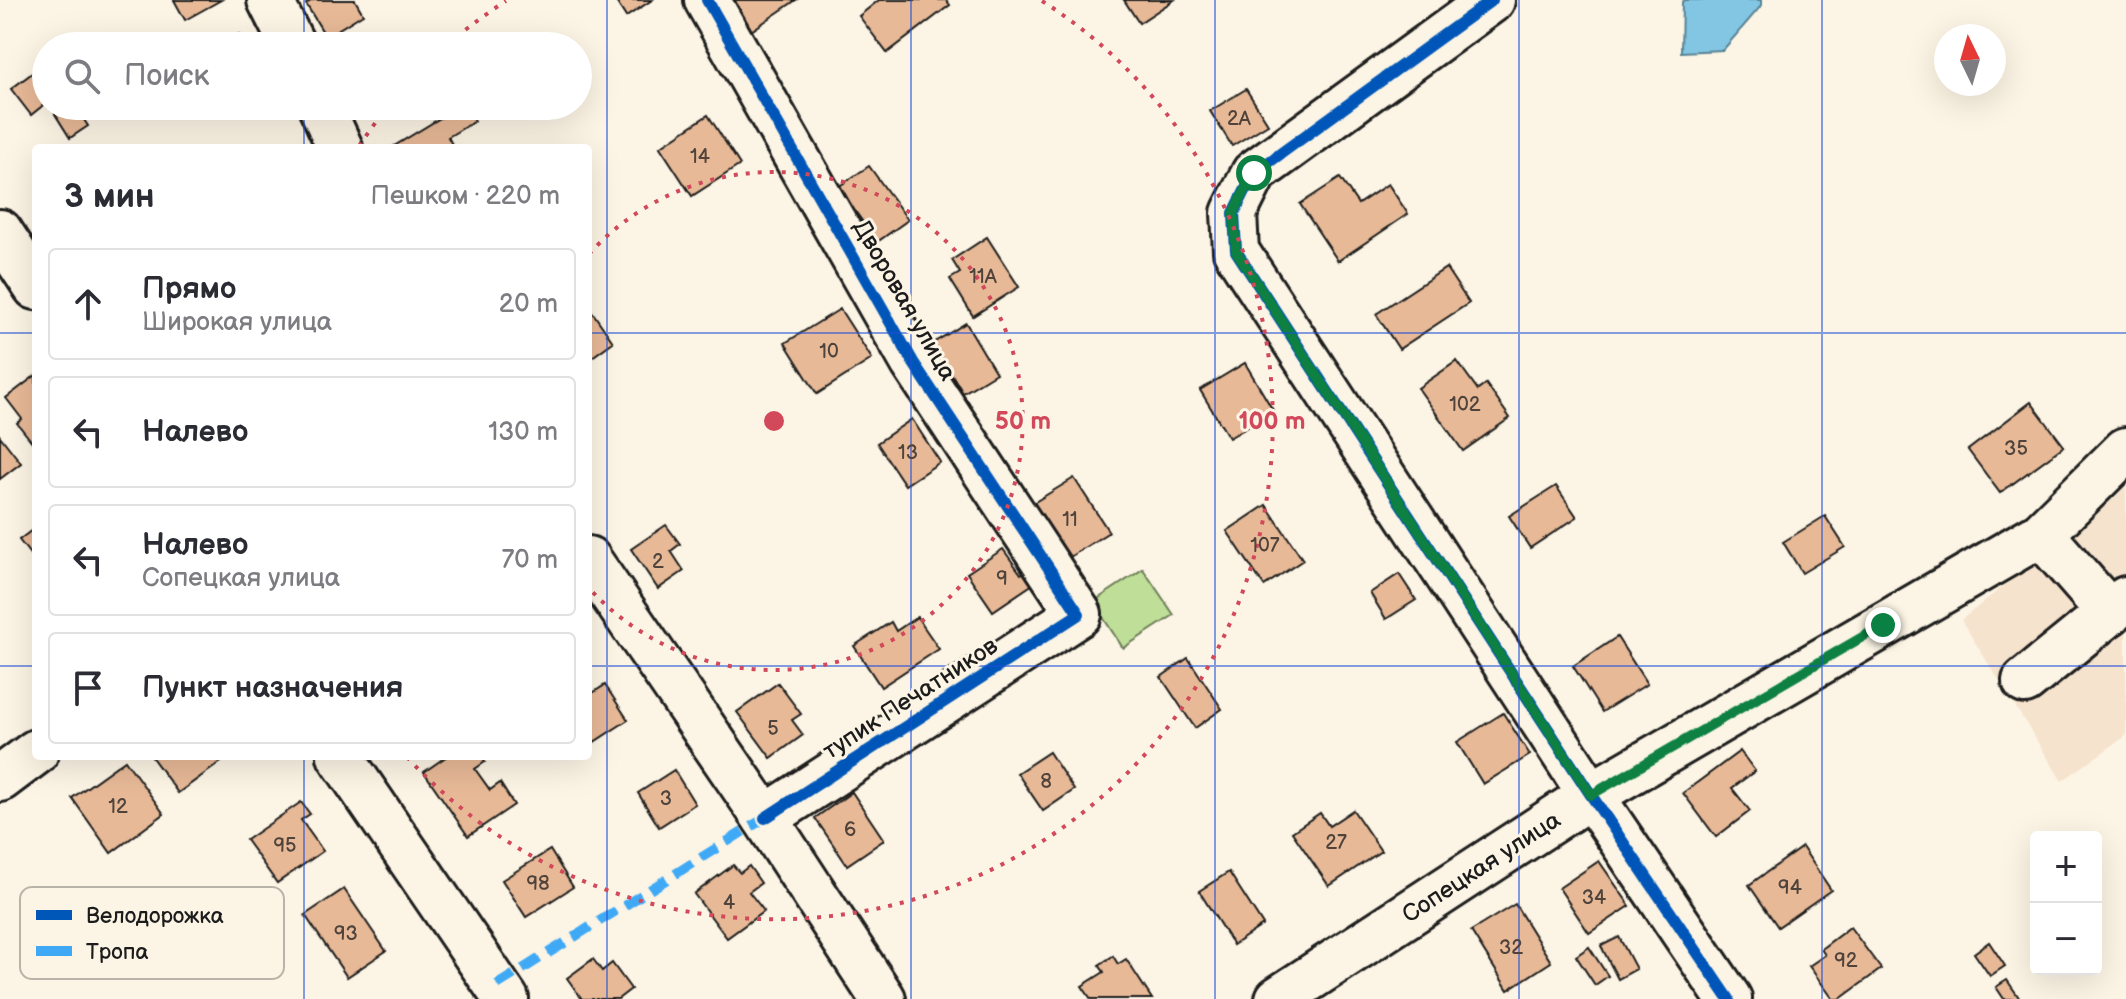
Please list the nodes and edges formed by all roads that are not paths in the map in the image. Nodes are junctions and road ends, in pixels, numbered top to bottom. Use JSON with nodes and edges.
{"nodes":[{"id":1,"x":270,"y":0,"type":"edge"},
{"id":2,"x":707,"y":0,"type":"edge"},
{"id":3,"x":1492,"y":0,"type":"edge"},
{"id":4,"x":286,"y":32,"type":"edge"},
{"id":5,"x":327,"y":120,"type":"edge"},
{"id":6,"x":338,"y":144,"type":"edge"},
{"id":7,"x":0,"y":232,"type":"edge"},
{"id":8,"x":32,"y":281,"type":"edge"},
{"id":9,"x":2126,"y":450,"type":"edge"},
{"id":10,"x":2041,"y":534,"type":"junction"},
{"id":11,"x":592,"y":565,"type":"edge"},
{"id":12,"x":2118,"y":606,"type":"edge"},
{"id":13,"x":1079,"y":614,"type":"joint"},
{"id":14,"x":2025,"y":681,"type":"dead end"},
{"id":15,"x":32,"y":755,"type":"edge"},
{"id":16,"x":343,"y":760,"type":"edge"},
{"id":17,"x":0,"y":779,"type":"edge"},
{"id":18,"x":1591,"y":795,"type":"junction"},
{"id":19,"x":765,"y":818,"type":"junction"},
{"id":20,"x":506,"y":999,"type":"edge"},
{"id":21,"x":883,"y":999,"type":"edge"},
{"id":22,"x":1278,"y":999,"type":"edge"},
{"id":23,"x":1729,"y":999,"type":"edge"}],
"edges":[{"from":1,"to":4,"type":"street"},
{"from":2,"to":13,"type":"street","name":"Дворовая улица"},
{"from":3,"to":18,"type":"street"},
{"from":5,"to":6,"type":"street"},
{"from":7,"to":8,"type":"street"},
{"from":9,"to":10,"type":"street","name":"Сопецкая улица"},
{"from":10,"to":12,"type":"street"},
{"from":10,"to":18,"type":"street","name":"Сопецкая улица"},
{"from":11,"to":19,"type":"street"},
{"from":12,"to":14,"type":"street"},
{"from":13,"to":19,"type":"street","name":"тупик Печатников"},
{"from":15,"to":17,"type":"street"},
{"from":16,"to":20,"type":"street"},
{"from":18,"to":22,"type":"street","name":"Сопецкая улица"},
{"from":18,"to":23,"type":"street"},
{"from":19,"to":21,"type":"street"}]}
